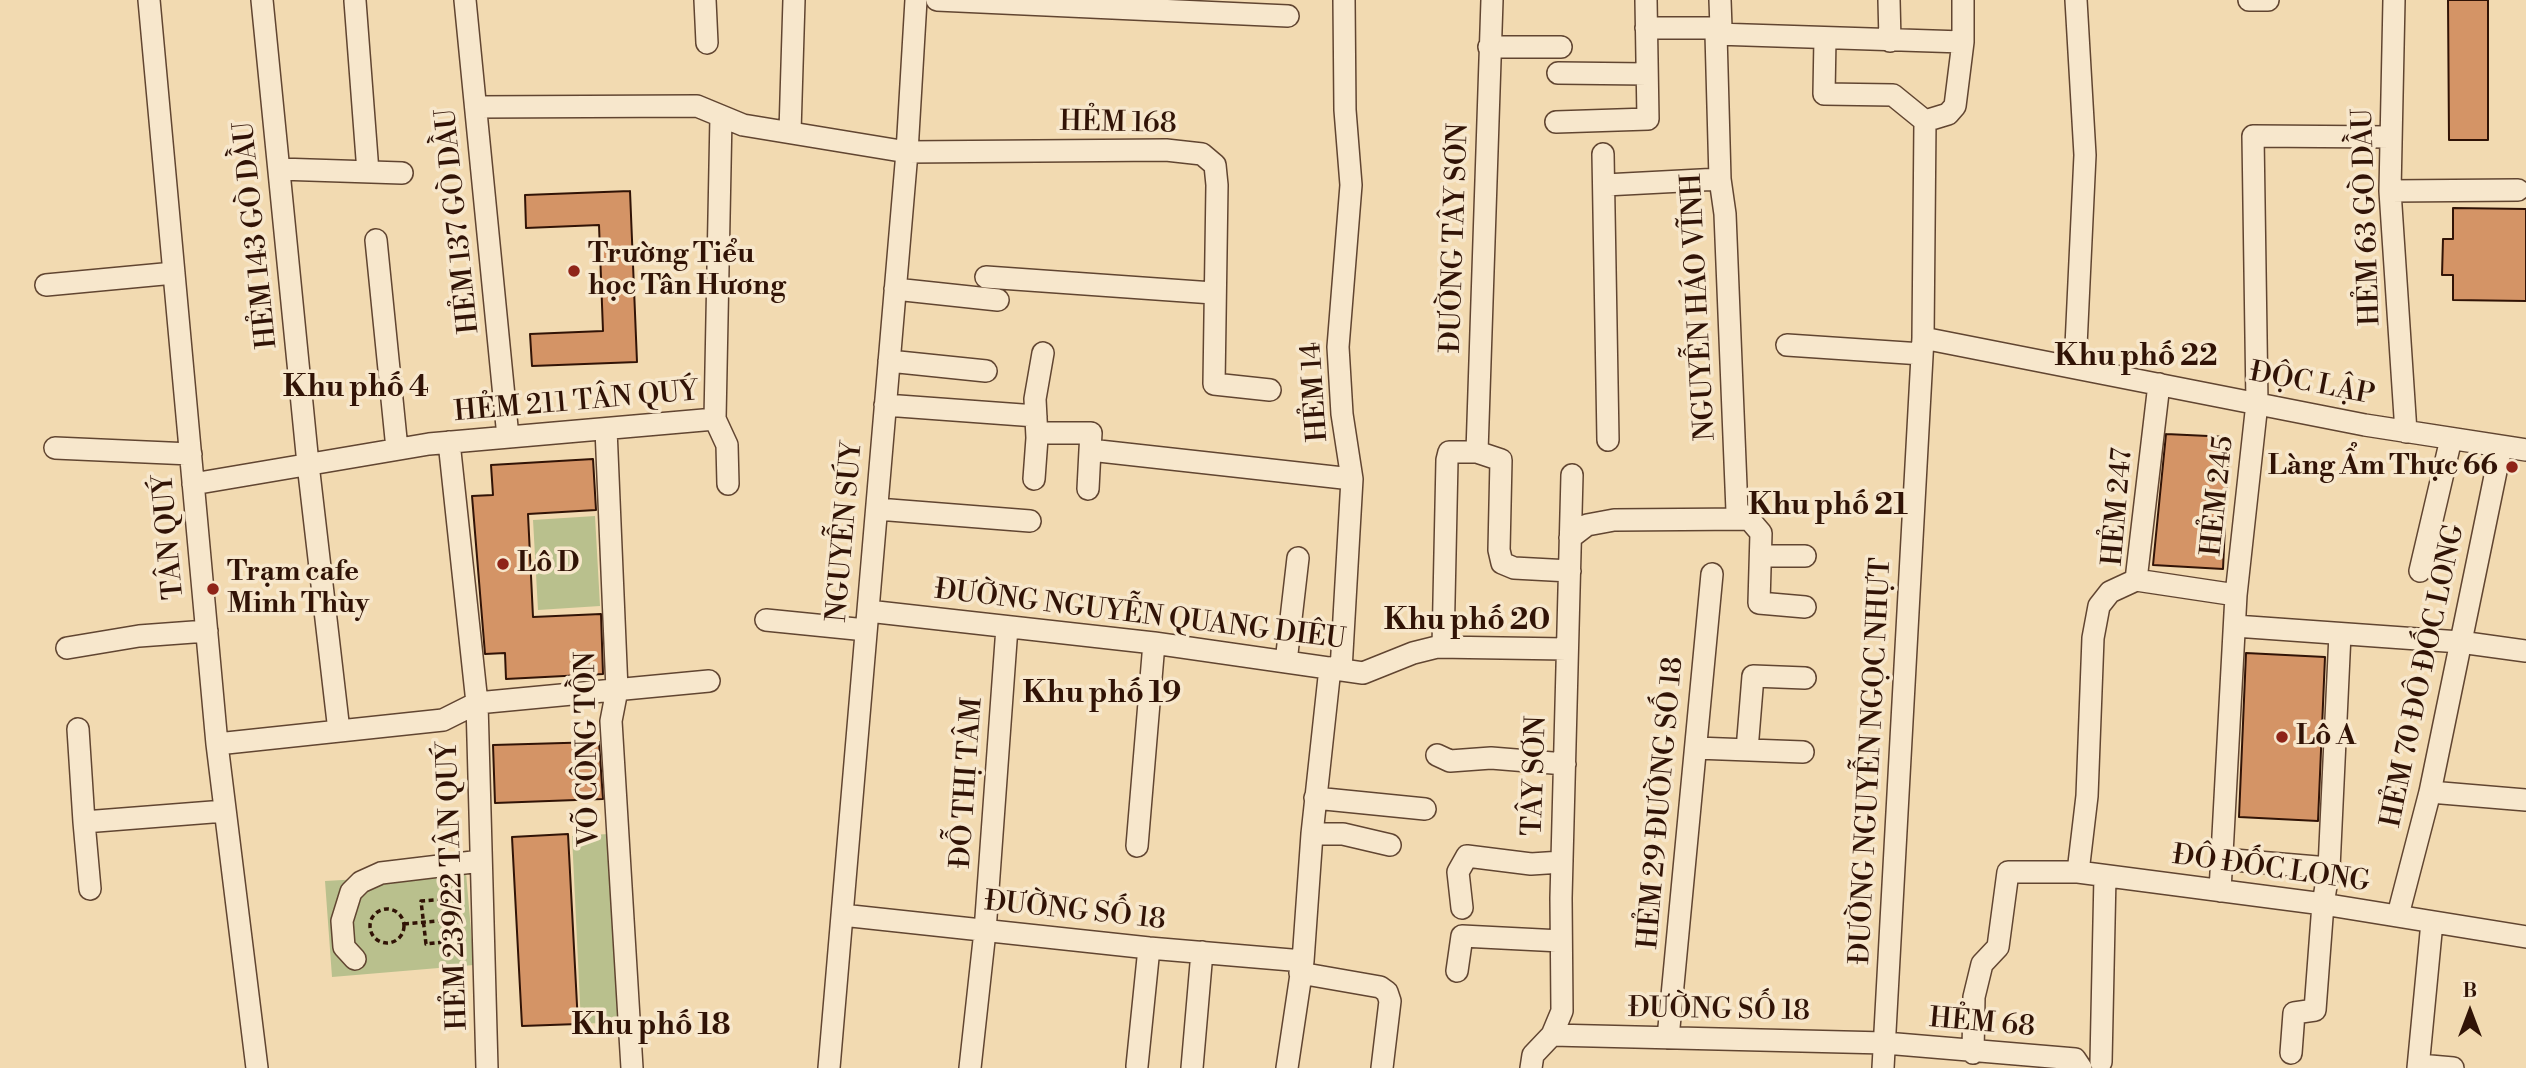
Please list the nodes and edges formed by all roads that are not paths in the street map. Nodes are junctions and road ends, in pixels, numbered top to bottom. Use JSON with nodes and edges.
{"nodes":[{"id":1,"x":149,"y":0,"type":"edge"},
{"id":2,"x":262,"y":0,"type":"edge"},
{"id":3,"x":465,"y":0,"type":"edge"},
{"id":4,"x":705,"y":0,"type":"edge"},
{"id":5,"x":794,"y":0,"type":"edge"},
{"id":6,"x":916,"y":0,"type":"edge"},
{"id":7,"x":937,"y":0,"type":"edge"},
{"id":8,"x":1344,"y":0,"type":"edge"},
{"id":9,"x":1492,"y":0,"type":"edge"},
{"id":10,"x":1646,"y":0,"type":"edge"},
{"id":11,"x":1720,"y":0,"type":"edge"},
{"id":12,"x":1889,"y":0,"type":"edge"},
{"id":13,"x":1963,"y":0,"type":"edge"},
{"id":14,"x":2076,"y":0,"type":"edge"},
{"id":15,"x":2249,"y":0,"type":"edge"},
{"id":16,"x":2268,"y":0,"type":"edge"},
{"id":17,"x":2394,"y":0,"type":"edge"},
{"id":18,"x":355,"y":1,"type":"edge"},
{"id":19,"x":1092,"y":4,"type":"edge"},
{"id":20,"x":1288,"y":16,"type":"dead end"},
{"id":21,"x":1646,"y":28,"type":"junction"},
{"id":22,"x":1718,"y":31,"type":"junction"},
{"id":23,"x":1825,"y":38,"type":"junction"},
{"id":24,"x":1890,"y":41,"type":"junction"},
{"id":25,"x":1963,"y":42,"type":"junction"},
{"id":26,"x":707,"y":43,"type":"dead end"},
{"id":27,"x":1489,"y":47,"type":"junction"},
{"id":28,"x":1561,"y":47,"type":"dead end"},
{"id":29,"x":1558,"y":73,"type":"dead end"},
{"id":30,"x":1647,"y":74,"type":"junction"},
{"id":31,"x":476,"y":107,"type":"junction"},
{"id":32,"x":721,"y":116,"type":"junction"},
{"id":33,"x":1925,"y":121,"type":"junction"},
{"id":34,"x":1556,"y":122,"type":"dead end"},
{"id":35,"x":790,"y":132,"type":"junction"},
{"id":36,"x":2391,"y":137,"type":"junction"},
{"id":37,"x":907,"y":152,"type":"junction"},
{"id":38,"x":1604,"y":154,"type":"dead end"},
{"id":39,"x":279,"y":169,"type":"junction"},
{"id":40,"x":368,"y":172,"type":"junction"},
{"id":41,"x":402,"y":173,"type":"dead end"},
{"id":42,"x":1720,"y":179,"type":"junction"},
{"id":43,"x":1605,"y":185,"type":"junction"},
{"id":44,"x":2518,"y":190,"type":"dead end"},
{"id":45,"x":2390,"y":191,"type":"junction"},
{"id":46,"x":376,"y":240,"type":"dead end"},
{"id":47,"x":174,"y":272,"type":"junction"},
{"id":48,"x":986,"y":278,"type":"dead end"},
{"id":49,"x":46,"y":285,"type":"dead end"},
{"id":50,"x":895,"y":289,"type":"junction"},
{"id":51,"x":1213,"y":293,"type":"junction"},
{"id":52,"x":998,"y":300,"type":"dead end"},
{"id":53,"x":1787,"y":345,"type":"dead end"},
{"id":54,"x":1923,"y":346,"type":"junction"},
{"id":55,"x":1043,"y":353,"type":"dead end"},
{"id":56,"x":889,"y":362,"type":"junction"},
{"id":57,"x":2075,"y":368,"type":"junction"},
{"id":58,"x":986,"y":371,"type":"dead end"},
{"id":59,"x":2159,"y":384,"type":"junction"},
{"id":60,"x":1270,"y":390,"type":"dead end"},
{"id":61,"x":2257,"y":403,"type":"junction"},
{"id":62,"x":885,"y":405,"type":"junction"},
{"id":63,"x":715,"y":419,"type":"junction"},
{"id":64,"x":1036,"y":424,"type":"junction"},
{"id":65,"x":606,"y":429,"type":"junction"},
{"id":66,"x":2406,"y":432,"type":"junction"},
{"id":67,"x":508,"y":437,"type":"junction"},
{"id":68,"x":2451,"y":439,"type":"junction"},
{"id":69,"x":1608,"y":440,"type":"dead end"},
{"id":70,"x":449,"y":442,"type":"junction"},
{"id":71,"x":2501,"y":447,"type":"junction"},
{"id":72,"x":55,"y":448,"type":"dead end"},
{"id":73,"x":397,"y":449,"type":"junction"},
{"id":74,"x":1090,"y":450,"type":"junction"},
{"id":75,"x":2526,"y":450,"type":"edge"},
{"id":76,"x":1477,"y":452,"type":"junction"},
{"id":77,"x":191,"y":454,"type":"junction"},
{"id":78,"x":308,"y":464,"type":"junction"},
{"id":79,"x":1572,"y":475,"type":"dead end"},
{"id":80,"x":1034,"y":479,"type":"dead end"},
{"id":81,"x":1352,"y":479,"type":"junction"},
{"id":82,"x":193,"y":484,"type":"junction"},
{"id":83,"x":728,"y":484,"type":"dead end"},
{"id":84,"x":1088,"y":489,"type":"dead end"},
{"id":85,"x":877,"y":509,"type":"junction"},
{"id":86,"x":1749,"y":519,"type":"junction"},
{"id":87,"x":1030,"y":521,"type":"dead end"},
{"id":88,"x":1570,"y":538,"type":"junction"},
{"id":89,"x":1761,"y":556,"type":"junction"},
{"id":90,"x":1805,"y":556,"type":"dead end"},
{"id":91,"x":1298,"y":558,"type":"dead end"},
{"id":92,"x":1570,"y":571,"type":"junction"},
{"id":93,"x":2420,"y":571,"type":"dead end"},
{"id":94,"x":1712,"y":574,"type":"dead end"},
{"id":95,"x":2136,"y":580,"type":"junction"},
{"id":96,"x":2236,"y":596,"type":"junction"},
{"id":97,"x":1805,"y":607,"type":"dead end"},
{"id":98,"x":766,"y":620,"type":"dead end"},
{"id":99,"x":867,"y":620,"type":"junction"},
{"id":100,"x":1007,"y":626,"type":"junction"},
{"id":101,"x":2235,"y":626,"type":"junction"},
{"id":102,"x":207,"y":631,"type":"junction"},
{"id":103,"x":2340,"y":634,"type":"junction"},
{"id":104,"x":2460,"y":642,"type":"junction"},
{"id":105,"x":1154,"y":643,"type":"junction"},
{"id":106,"x":1443,"y":647,"type":"junction"},
{"id":107,"x":67,"y":648,"type":"dead end"},
{"id":108,"x":1566,"y":649,"type":"junction"},
{"id":109,"x":2526,"y":651,"type":"edge"},
{"id":110,"x":1286,"y":662,"type":"junction"},
{"id":111,"x":1335,"y":669,"type":"junction"},
{"id":112,"x":1805,"y":678,"type":"dead end"},
{"id":113,"x":709,"y":681,"type":"dead end"},
{"id":114,"x":617,"y":690,"type":"junction"},
{"id":115,"x":477,"y":703,"type":"junction"},
{"id":116,"x":78,"y":729,"type":"dead end"},
{"id":117,"x":339,"y":731,"type":"junction"},
{"id":118,"x":217,"y":744,"type":"junction"},
{"id":119,"x":1696,"y":748,"type":"junction"},
{"id":120,"x":1747,"y":750,"type":"junction"},
{"id":121,"x":1803,"y":752,"type":"dead end"},
{"id":122,"x":1437,"y":755,"type":"dead end"},
{"id":123,"x":1565,"y":764,"type":"junction"},
{"id":124,"x":2430,"y":792,"type":"junction"},
{"id":125,"x":1315,"y":798,"type":"junction"},
{"id":126,"x":2526,"y":800,"type":"edge"},
{"id":127,"x":1425,"y":809,"type":"dead end"},
{"id":128,"x":226,"y":811,"type":"junction"},
{"id":129,"x":84,"y":822,"type":"junction"},
{"id":130,"x":1312,"y":834,"type":"junction"},
{"id":131,"x":1390,"y":845,"type":"dead end"},
{"id":132,"x":1137,"y":846,"type":"dead end"},
{"id":133,"x":2222,"y":859,"type":"junction"},
{"id":134,"x":481,"y":861,"type":"junction"},
{"id":135,"x":1562,"y":862,"type":"junction"},
{"id":136,"x":2329,"y":868,"type":"junction"},
{"id":137,"x":2078,"y":872,"type":"junction"},
{"id":138,"x":2105,"y":876,"type":"junction"},
{"id":139,"x":90,"y":889,"type":"dead end"},
{"id":140,"x":2220,"y":891,"type":"junction"},
{"id":141,"x":2323,"y":904,"type":"junction"},
{"id":142,"x":1462,"y":908,"type":"dead end"},
{"id":143,"x":842,"y":915,"type":"junction"},
{"id":144,"x":2398,"y":915,"type":"junction"},
{"id":145,"x":2432,"y":922,"type":"junction"},
{"id":146,"x":985,"y":932,"type":"junction"},
{"id":147,"x":2526,"y":937,"type":"edge"},
{"id":148,"x":1561,"y":941,"type":"junction"},
{"id":149,"x":1150,"y":948,"type":"junction"},
{"id":150,"x":1202,"y":952,"type":"junction"},
{"id":151,"x":355,"y":959,"type":"dead end"},
{"id":152,"x":1302,"y":967,"type":"junction"},
{"id":153,"x":1457,"y":971,"type":"dead end"},
{"id":154,"x":1552,"y":1035,"type":"junction"},
{"id":155,"x":1668,"y":1038,"type":"junction"},
{"id":156,"x":1885,"y":1043,"type":"junction"},
{"id":157,"x":1973,"y":1053,"type":"junction"},
{"id":158,"x":2291,"y":1053,"type":"dead end"},
{"id":159,"x":2086,"y":1063,"type":"edge"},
{"id":160,"x":1137,"y":1066,"type":"dead end"},
{"id":161,"x":2418,"y":1067,"type":"edge"},
{"id":162,"x":257,"y":1068,"type":"edge"},
{"id":163,"x":487,"y":1068,"type":"edge"},
{"id":164,"x":632,"y":1068,"type":"edge"},
{"id":165,"x":829,"y":1068,"type":"edge"},
{"id":166,"x":970,"y":1068,"type":"edge"},
{"id":167,"x":1192,"y":1068,"type":"edge"},
{"id":168,"x":1287,"y":1068,"type":"edge"},
{"id":169,"x":1382,"y":1068,"type":"edge"},
{"id":170,"x":1531,"y":1068,"type":"edge"},
{"id":171,"x":1883,"y":1068,"type":"edge"},
{"id":172,"x":2453,"y":1068,"type":"edge"}],
"edges":[{"from":1,"to":47,"type":"street","name":"TÂN QUÝ"},
{"from":2,"to":39,"type":"street","name":"HẺM 143 GÒ DẦU"},
{"from":3,"to":31,"type":"street","name":"HẺM 137 GÒ DẦU"},
{"from":4,"to":26,"type":"street"},
{"from":5,"to":35,"type":"street"},
{"from":6,"to":37,"type":"street","name":"NGUYỄN SÚY"},
{"from":7,"to":19,"type":"street"},
{"from":8,"to":81,"type":"street","name":"HẺM 14"},
{"from":9,"to":27,"type":"street","name":"ĐƯỜNG TÂY SƠN"},
{"from":10,"to":21,"type":"street"},
{"from":11,"to":22,"type":"street","name":"NGUYỄN HÁO VĨNH"},
{"from":12,"to":24,"type":"street"},
{"from":13,"to":25,"type":"street"},
{"from":14,"to":57,"type":"street"},
{"from":15,"to":16,"type":"street"},
{"from":17,"to":36,"type":"street","name":"HẺM 63 GÒ DẦU"},
{"from":18,"to":40,"type":"street"},
{"from":19,"to":20,"type":"street"},
{"from":21,"to":22,"type":"street"},
{"from":21,"to":30,"type":"street"},
{"from":22,"to":23,"type":"street"},
{"from":22,"to":42,"type":"street","name":"NGUYỄN HÁO VĨNH"},
{"from":23,"to":24,"type":"street"},
{"from":23,"to":33,"type":"street"},
{"from":24,"to":25,"type":"street"},
{"from":25,"to":33,"type":"street"},
{"from":27,"to":28,"type":"street"},
{"from":27,"to":76,"type":"street","name":"ĐƯỜNG TÂY SƠN"},
{"from":29,"to":30,"type":"street"},
{"from":30,"to":34,"type":"street"},
{"from":31,"to":32,"type":"street","name":"HẺM 168"},
{"from":31,"to":67,"type":"street","name":"HẺM 137 GÒ DẦU"},
{"from":32,"to":35,"type":"street","name":"HẺM 168"},
{"from":32,"to":63,"type":"street"},
{"from":33,"to":54,"type":"street","name":"ĐƯỜNG NGUYỄN NGỌC NHỰT"},
{"from":35,"to":37,"type":"street","name":"HẺM 168"},
{"from":36,"to":45,"type":"street","name":"HẺM 63 GÒ DẦU"},
{"from":36,"to":61,"type":"street","name":"HẺM 245"},
{"from":37,"to":50,"type":"street","name":"NGUYỄN SÚY"},
{"from":37,"to":51,"type":"street","name":"HẺM 168"},
{"from":38,"to":43,"type":"street"},
{"from":39,"to":40,"type":"street"},
{"from":39,"to":78,"type":"street","name":"HẺM 143 GÒ DẦU"},
{"from":40,"to":41,"type":"street"},
{"from":42,"to":43,"type":"street"},
{"from":42,"to":86,"type":"street","name":"NGUYỄN HÁO VĨNH"},
{"from":43,"to":69,"type":"street"},
{"from":44,"to":45,"type":"street"},
{"from":45,"to":66,"type":"street","name":"HẺM 63 GÒ DẦU"},
{"from":46,"to":73,"type":"street"},
{"from":47,"to":49,"type":"street"},
{"from":47,"to":77,"type":"street","name":"TÂN QUÝ"},
{"from":48,"to":51,"type":"street"},
{"from":50,"to":52,"type":"street"},
{"from":50,"to":56,"type":"street","name":"NGUYỄN SÚY"},
{"from":51,"to":60,"type":"street","name":"HẺM 168"},
{"from":53,"to":54,"type":"street","name":"ĐỘC LẬP"},
{"from":54,"to":57,"type":"street","name":"ĐỘC LẬP"},
{"from":54,"to":156,"type":"street","name":"ĐƯỜNG NGUYỄN NGỌC NHỰT"},
{"from":55,"to":64,"type":"street"},
{"from":56,"to":58,"type":"street"},
{"from":56,"to":62,"type":"street","name":"NGUYỄN SÚY"},
{"from":57,"to":59,"type":"street","name":"ĐỘC LẬP"},
{"from":59,"to":61,"type":"street","name":"ĐỘC LẬP"},
{"from":59,"to":95,"type":"street","name":"HẺM 247"},
{"from":61,"to":66,"type":"street","name":"ĐỘC LẬP"},
{"from":61,"to":96,"type":"street","name":"HẺM 245"},
{"from":62,"to":64,"type":"street"},
{"from":62,"to":85,"type":"street","name":"NGUYỄN SÚY"},
{"from":63,"to":65,"type":"street","name":"HẺM 211 TÂN QUÝ"},
{"from":63,"to":83,"type":"street"},
{"from":64,"to":74,"type":"street"},
{"from":64,"to":80,"type":"street"},
{"from":65,"to":67,"type":"street","name":"HẺM 211 TÂN QUÝ"},
{"from":65,"to":114,"type":"street","name":"VÕ CÔNG TỒN"},
{"from":66,"to":68,"type":"street","name":"ĐỘC LẬP"},
{"from":67,"to":70,"type":"street","name":"HẺM 211 TÂN QUÝ"},
{"from":68,"to":71,"type":"street","name":"ĐỘC LẬP"},
{"from":68,"to":93,"type":"street"},
{"from":70,"to":73,"type":"street","name":"HẺM 211 TÂN QUÝ"},
{"from":70,"to":115,"type":"street","name":"HẺM 239/22 TÂN QUÝ"},
{"from":71,"to":75,"type":"street","name":"ĐỘC LẬP"},
{"from":71,"to":104,"type":"street","name":"HẺM 70 ĐÔ ĐỐC LONG"},
{"from":72,"to":77,"type":"street"},
{"from":73,"to":78,"type":"street","name":"HẺM 211 TÂN QUÝ"},
{"from":74,"to":81,"type":"street"},
{"from":74,"to":84,"type":"street"},
{"from":76,"to":92,"type":"street"},
{"from":76,"to":106,"type":"street"},
{"from":77,"to":82,"type":"street","name":"TÂN QUÝ"},
{"from":78,"to":82,"type":"street","name":"HẺM 211 TÂN QUÝ"},
{"from":78,"to":117,"type":"street","name":"HẺM 143 GÒ DẦU"},
{"from":79,"to":88,"type":"street","name":"TÂY SƠN"},
{"from":81,"to":111,"type":"street","name":"HẺM 14"},
{"from":82,"to":102,"type":"street","name":"TÂN QUÝ"},
{"from":85,"to":87,"type":"street"},
{"from":85,"to":99,"type":"street","name":"NGUYỄN SÚY"},
{"from":86,"to":88,"type":"street"},
{"from":86,"to":89,"type":"street","name":"NGUYỄN HÁO VĨNH"},
{"from":88,"to":92,"type":"street","name":"TÂY SƠN"},
{"from":89,"to":90,"type":"street"},
{"from":89,"to":97,"type":"street","name":"NGUYỄN HÁO VĨNH"},
{"from":91,"to":110,"type":"street"},
{"from":92,"to":108,"type":"street","name":"TÂY SƠN"},
{"from":94,"to":119,"type":"street","name":"HẺM 29 ĐƯỜNG SỐ 18"},
{"from":95,"to":96,"type":"street","name":"HẺM 247"},
{"from":95,"to":137,"type":"street"},
{"from":96,"to":101,"type":"street","name":"HẺM 245"},
{"from":98,"to":99,"type":"street","name":"ĐƯỜNG NGUYỄN QUANG DIÊU"},
{"from":99,"to":100,"type":"street","name":"ĐƯỜNG NGUYỄN QUANG DIÊU"},
{"from":99,"to":143,"type":"street","name":"NGUYỄN SÚY"},
{"from":100,"to":105,"type":"street","name":"ĐƯỜNG NGUYỄN QUANG DIÊU"},
{"from":100,"to":146,"type":"street","name":"ĐỖ THỊ TÂM"},
{"from":101,"to":103,"type":"street"},
{"from":101,"to":133,"type":"street","name":"HẺM 245"},
{"from":102,"to":107,"type":"street"},
{"from":102,"to":118,"type":"street","name":"TÂN QUÝ"},
{"from":103,"to":104,"type":"street"},
{"from":103,"to":136,"type":"street"},
{"from":104,"to":109,"type":"street"},
{"from":104,"to":124,"type":"street","name":"HẺM 70 ĐÔ ĐỐC LONG"},
{"from":105,"to":110,"type":"street","name":"ĐƯỜNG NGUYỄN QUANG DIÊU"},
{"from":105,"to":132,"type":"street"},
{"from":106,"to":108,"type":"street","name":"ĐƯỜNG NGUYỄN QUANG DIÊU"},
{"from":106,"to":111,"type":"street","name":"ĐƯỜNG NGUYỄN QUANG DIÊU"},
{"from":108,"to":123,"type":"street","name":"TÂY SƠN"},
{"from":110,"to":111,"type":"street","name":"ĐƯỜNG NGUYỄN QUANG DIÊU"},
{"from":111,"to":125,"type":"street","name":"HẺM 14"},
{"from":112,"to":120,"type":"street"},
{"from":113,"to":114,"type":"street"},
{"from":114,"to":115,"type":"street"},
{"from":114,"to":164,"type":"street","name":"VÕ CÔNG TỒN"},
{"from":115,"to":117,"type":"street"},
{"from":115,"to":134,"type":"street","name":"HẺM 239/22 TÂN QUÝ"},
{"from":116,"to":129,"type":"street"},
{"from":117,"to":118,"type":"street"},
{"from":118,"to":128,"type":"street","name":"TÂN QUÝ"},
{"from":119,"to":120,"type":"street"},
{"from":119,"to":155,"type":"street","name":"HẺM 29 ĐƯỜNG SỐ 18"},
{"from":120,"to":121,"type":"street"},
{"from":122,"to":123,"type":"street"},
{"from":123,"to":135,"type":"street","name":"TÂY SƠN"},
{"from":124,"to":126,"type":"street"},
{"from":124,"to":144,"type":"street","name":"HẺM 70 ĐÔ ĐỐC LONG"},
{"from":125,"to":127,"type":"street"},
{"from":125,"to":130,"type":"street","name":"HẺM 14"},
{"from":128,"to":129,"type":"street"},
{"from":128,"to":162,"type":"street","name":"TÂN QUÝ"},
{"from":129,"to":139,"type":"street"},
{"from":130,"to":131,"type":"street"},
{"from":130,"to":152,"type":"street","name":"HẺM 14"},
{"from":133,"to":136,"type":"street"},
{"from":133,"to":140,"type":"street","name":"HẺM 245"},
{"from":134,"to":151,"type":"street"},
{"from":134,"to":163,"type":"street","name":"HẺM 239/22 TÂN QUÝ"},
{"from":135,"to":142,"type":"street"},
{"from":135,"to":148,"type":"street","name":"TÂY SƠN"},
{"from":136,"to":141,"type":"street"},
{"from":137,"to":138,"type":"street","name":"ĐÔ ĐỐC LONG"},
{"from":137,"to":157,"type":"street","name":"ĐÔ ĐỐC LONG"},
{"from":138,"to":140,"type":"street","name":"ĐÔ ĐỐC LONG"},
{"from":138,"to":159,"type":"street"},
{"from":140,"to":141,"type":"street","name":"ĐÔ ĐỐC LONG"},
{"from":141,"to":144,"type":"street","name":"ĐÔ ĐỐC LONG"},
{"from":141,"to":158,"type":"street"},
{"from":143,"to":146,"type":"street","name":"ĐƯỜNG SỐ 18"},
{"from":143,"to":165,"type":"street","name":"NGUYỄN SÚY"},
{"from":144,"to":145,"type":"street","name":"ĐÔ ĐỐC LONG"},
{"from":145,"to":147,"type":"street","name":"ĐÔ ĐỐC LONG"},
{"from":145,"to":161,"type":"street"},
{"from":146,"to":149,"type":"street","name":"ĐƯỜNG SỐ 18"},
{"from":146,"to":166,"type":"street","name":"ĐỖ THỊ TÂM"},
{"from":148,"to":153,"type":"street"},
{"from":148,"to":154,"type":"street","name":"TÂY SƠN"},
{"from":149,"to":150,"type":"street","name":"ĐƯỜNG SỐ 18"},
{"from":149,"to":160,"type":"street"},
{"from":150,"to":152,"type":"street","name":"ĐƯỜNG SỐ 18"},
{"from":150,"to":167,"type":"street"},
{"from":152,"to":168,"type":"street","name":"HẺM 14"},
{"from":152,"to":169,"type":"street","name":"ĐƯỜNG SỐ 18"},
{"from":154,"to":155,"type":"street","name":"ĐƯỜNG SỐ 18"},
{"from":154,"to":170,"type":"street","name":"TÂY SƠN"},
{"from":155,"to":156,"type":"street","name":"ĐƯỜNG SỐ 18"},
{"from":156,"to":157,"type":"street","name":"HẺM 68"},
{"from":156,"to":171,"type":"street","name":"ĐƯỜNG NGUYỄN NGỌC NHỰT"},
{"from":157,"to":159,"type":"street","name":"HẺM 68"},
{"from":161,"to":172,"type":"street"}]}
